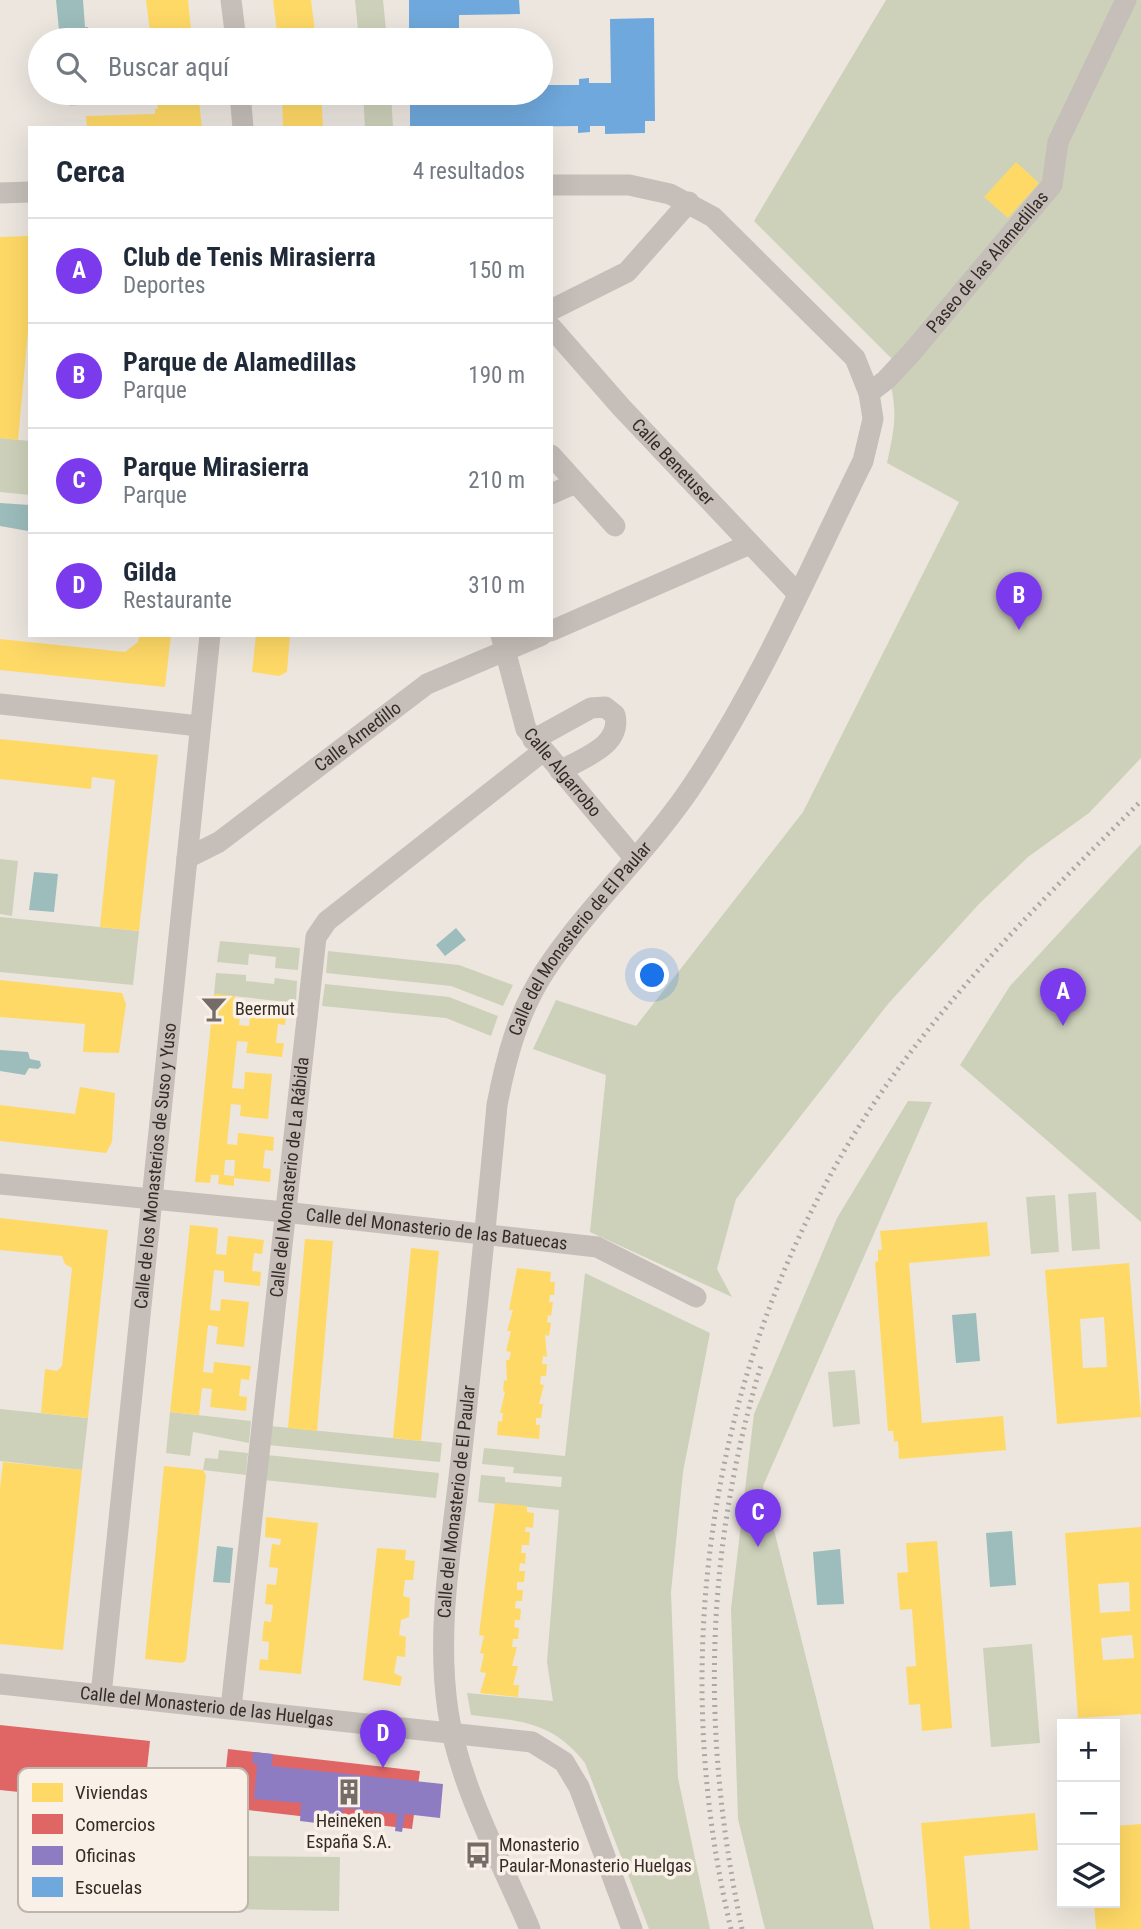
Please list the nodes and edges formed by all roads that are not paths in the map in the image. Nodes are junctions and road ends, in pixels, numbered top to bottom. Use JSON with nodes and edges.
{"nodes":[{"id":1,"x":231,"y":0,"type":"edge"},
{"id":2,"x":1126,"y":0,"type":"edge"},
{"id":3,"x":234,"y":28,"type":"edge"},
{"id":4,"x":241,"y":105,"type":"edge"},
{"id":5,"x":243,"y":126,"type":"edge"},
{"id":6,"x":553,"y":185,"type":"edge"},
{"id":7,"x":28,"y":192,"type":"edge"},
{"id":8,"x":0,"y":193,"type":"edge"},
{"id":9,"x":689,"y":202,"type":"junction"},
{"id":10,"x":553,"y":309,"type":"edge"},
{"id":11,"x":553,"y":329,"type":"edge"},
{"id":12,"x":869,"y":393,"type":"junction"},
{"id":13,"x":553,"y":457,"type":"edge"},
{"id":14,"x":576,"y":483,"type":"junction"},
{"id":15,"x":553,"y":493,"type":"edge"},
{"id":16,"x":615,"y":526,"type":"dead end"},
{"id":17,"x":750,"y":544,"type":"junction"},
{"id":18,"x":797,"y":593,"type":"junction"},
{"id":19,"x":553,"y":630,"type":"edge"},
{"id":20,"x":210,"y":637,"type":"edge"},
{"id":21,"x":532,"y":637,"type":"edge"},
{"id":22,"x":504,"y":643,"type":"edge"},
{"id":23,"x":0,"y":704,"type":"edge"},
{"id":24,"x":199,"y":726,"type":"junction"},
{"id":25,"x":538,"y":746,"type":"junction"},
{"id":26,"x":560,"y":771,"type":"junction"},
{"id":27,"x":187,"y":858,"type":"junction"},
{"id":28,"x":635,"y":859,"type":"junction"},
{"id":29,"x":0,"y":1184,"type":"edge"},
{"id":30,"x":151,"y":1200,"type":"junction"},
{"id":31,"x":284,"y":1212,"type":"junction"},
{"id":32,"x":484,"y":1233,"type":"junction"},
{"id":33,"x":696,"y":1297,"type":"dead end"},
{"id":34,"x":0,"y":1684,"type":"edge"},
{"id":35,"x":101,"y":1695,"type":"junction"},
{"id":36,"x":231,"y":1709,"type":"junction"},
{"id":37,"x":452,"y":1731,"type":"junction"},
{"id":38,"x":530,"y":1929,"type":"edge"},
{"id":39,"x":632,"y":1929,"type":"edge"}],
"edges":[{"from":1,"to":3,"type":"street"},
{"from":2,"to":12,"type":"street","name":"Paseo de las Alamedillas"},
{"from":4,"to":5,"type":"street"},
{"from":6,"to":9,"type":"street","name":"Calle del Monasterio de El Paular"},
{"from":7,"to":8,"type":"street"},
{"from":9,"to":10,"type":"street"},
{"from":9,"to":12,"type":"street","name":"Calle del Monasterio de El Paular"},
{"from":11,"to":17,"type":"street","name":"Calle Benetuser"},
{"from":12,"to":18,"type":"street","name":"Calle del Monasterio de El Paular"},
{"from":13,"to":14,"type":"street"},
{"from":14,"to":15,"type":"street"},
{"from":14,"to":16,"type":"street"},
{"from":17,"to":18,"type":"street","name":"Calle Benetuser"},
{"from":17,"to":19,"type":"street"},
{"from":18,"to":28,"type":"street","name":"Calle del Monasterio de El Paular"},
{"from":20,"to":24,"type":"street","name":"Calle de los Monasterios de Suso y Yuso"},
{"from":21,"to":22,"type":"street","name":"Calle Arnedillo"},
{"from":22,"to":25,"type":"street","name":"Calle Algarrobo"},
{"from":22,"to":27,"type":"street","name":"Calle Arnedillo"},
{"from":23,"to":24,"type":"street"},
{"from":24,"to":27,"type":"street","name":"Calle de los Monasterios de Suso y Yuso"},
{"from":25,"to":26,"type":"street","name":"Calle Algarrobo"},
{"from":25,"to":26,"type":"street","name":"Calle del Monasterio de La Rábida"},
{"from":25,"to":31,"type":"street","name":"Calle del Monasterio de La Rábida"},
{"from":26,"to":28,"type":"street","name":"Calle Algarrobo"},
{"from":27,"to":30,"type":"street","name":"Calle de los Monasterios de Suso y Yuso"},
{"from":28,"to":32,"type":"street","name":"Calle del Monasterio de El Paular"},
{"from":29,"to":30,"type":"street","name":"Calle del Monasterio de las Batuecas"},
{"from":30,"to":31,"type":"street","name":"Calle del Monasterio de las Batuecas"},
{"from":30,"to":35,"type":"street","name":"Calle de los Monasterios de Suso y Yuso"},
{"from":31,"to":32,"type":"street","name":"Calle del Monasterio de las Batuecas"},
{"from":31,"to":36,"type":"street","name":"Calle del Monasterio de La Rábida"},
{"from":32,"to":33,"type":"street","name":"Calle del Monasterio de las Batuecas"},
{"from":32,"to":37,"type":"street","name":"Calle del Monasterio de El Paular"},
{"from":34,"to":35,"type":"street","name":"Calle del Monasterio de las Huelgas"},
{"from":35,"to":36,"type":"street","name":"Calle del Monasterio de las Huelgas"},
{"from":36,"to":37,"type":"street","name":"Calle del Monasterio de las Huelgas"},
{"from":37,"to":38,"type":"street","name":"Calle del Monasterio de El Paular"},
{"from":37,"to":39,"type":"street","name":"Calle del Monasterio de las Huelgas"}]}
